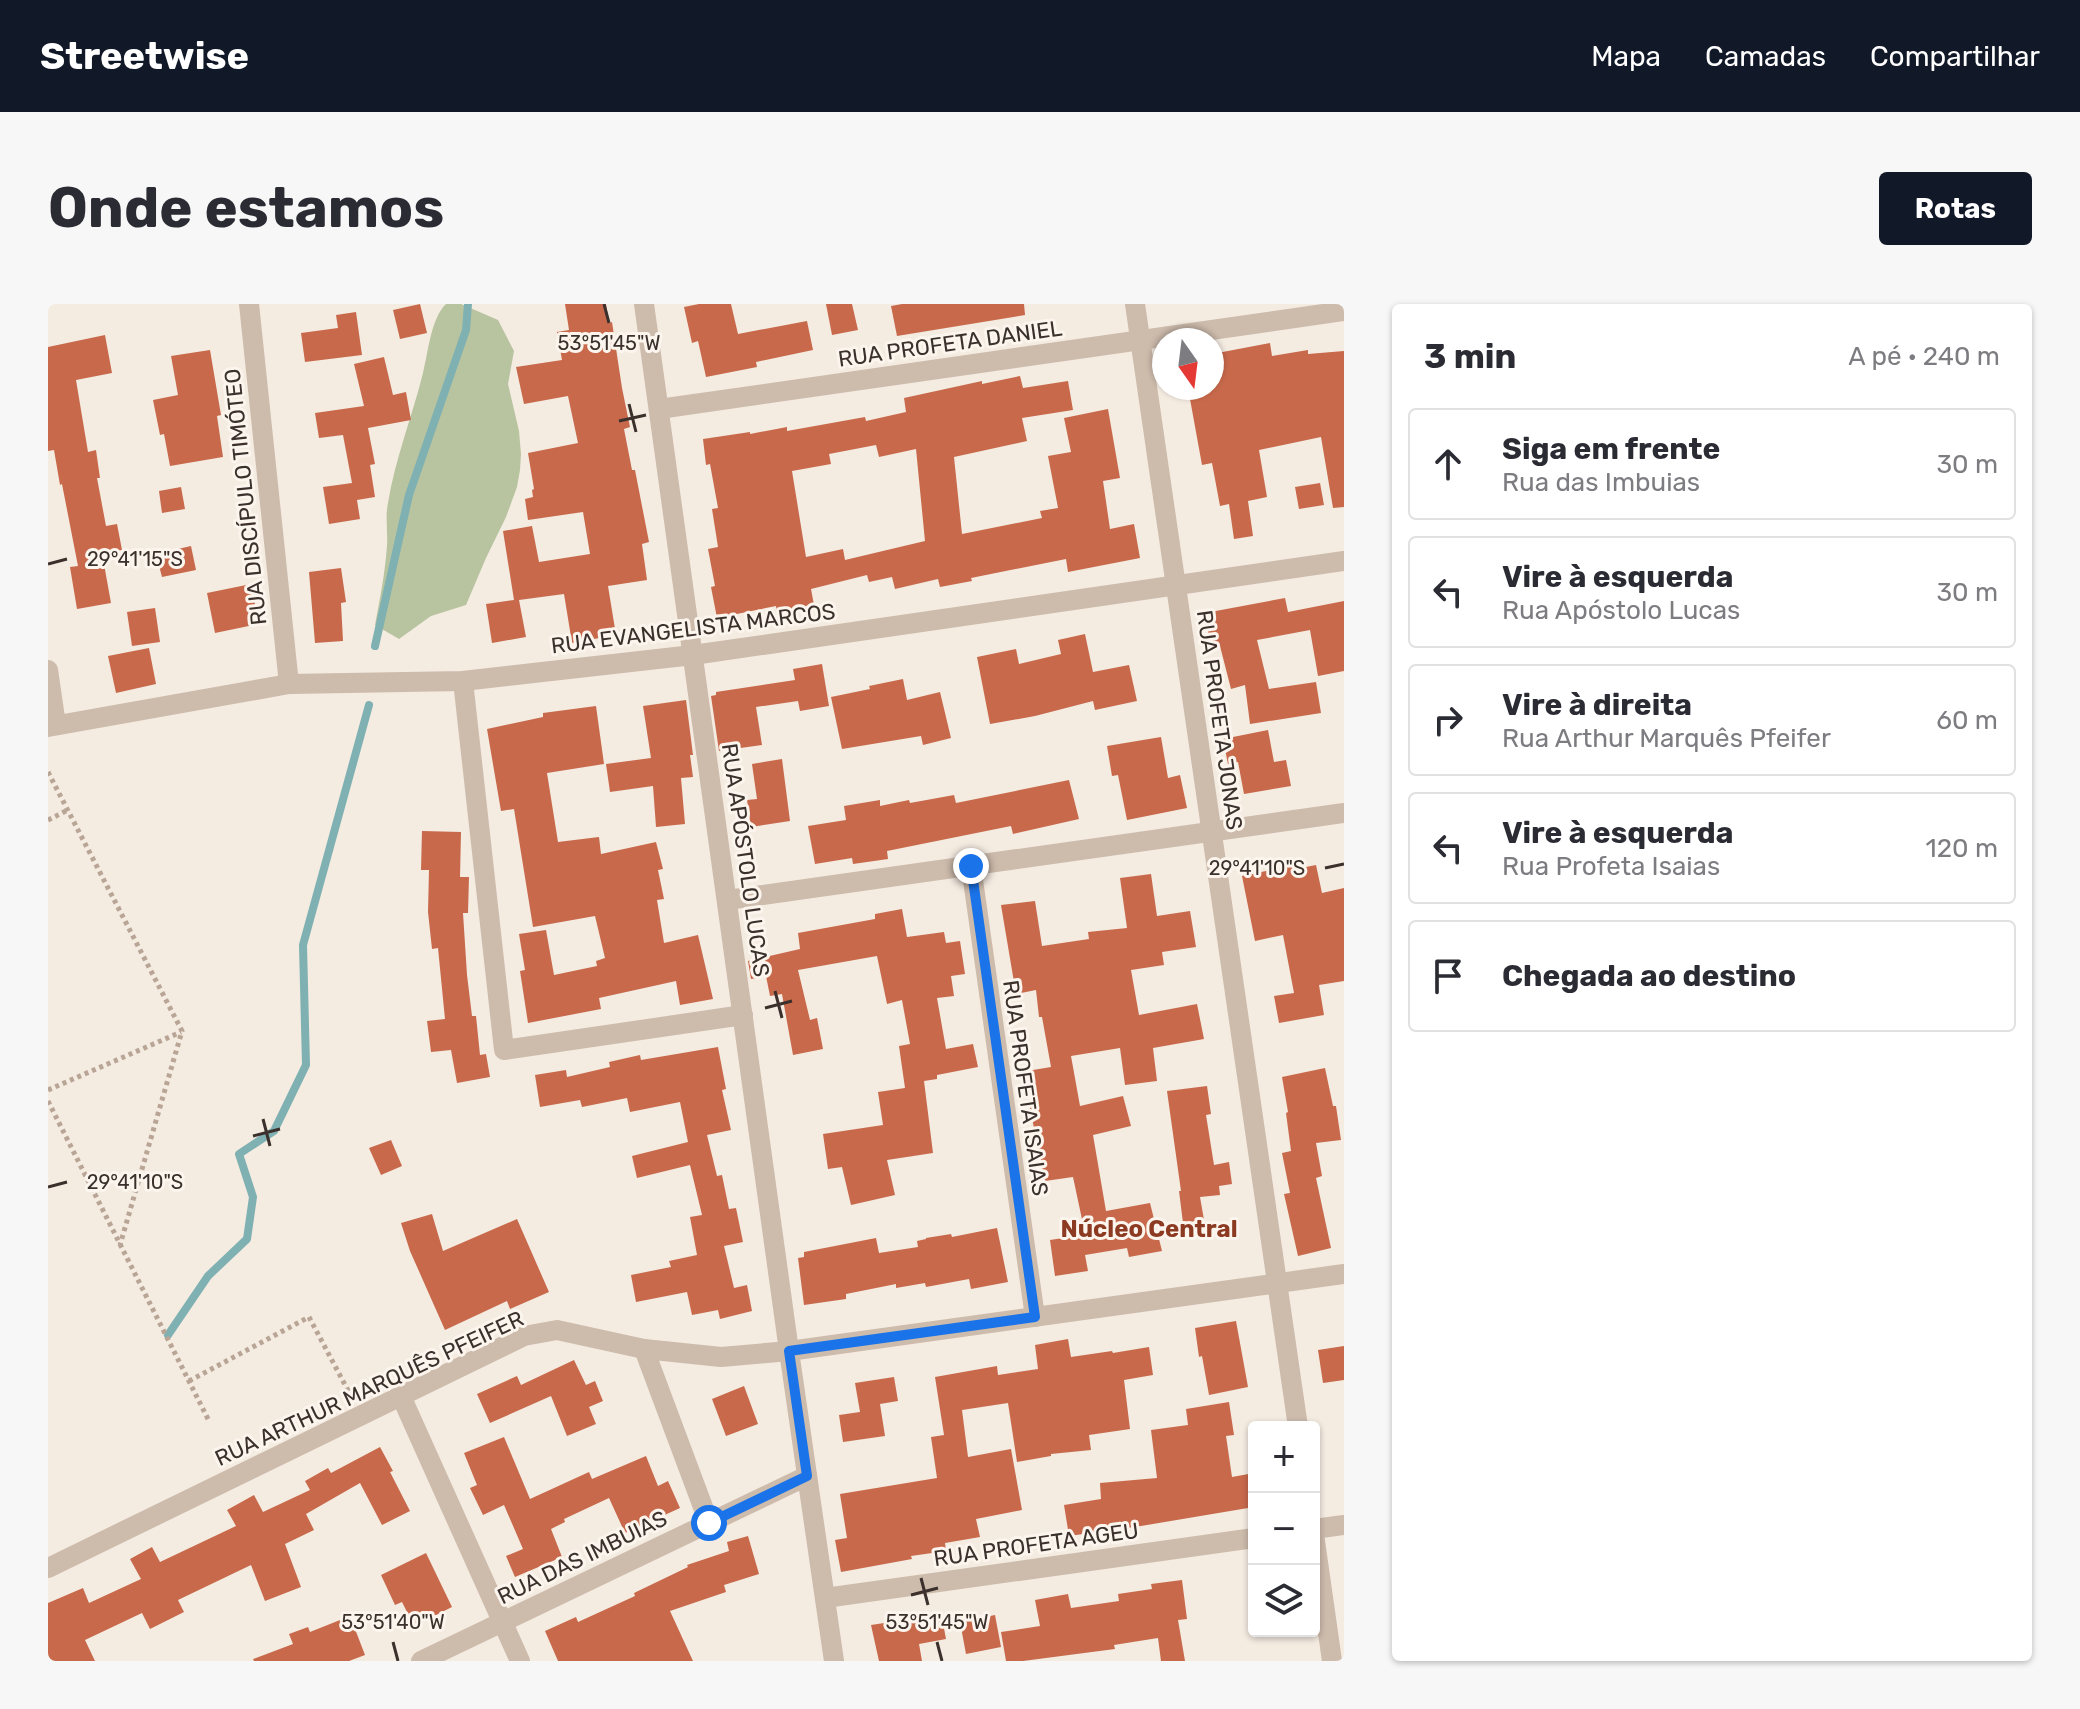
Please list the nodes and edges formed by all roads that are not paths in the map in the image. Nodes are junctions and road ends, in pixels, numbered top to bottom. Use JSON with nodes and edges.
{"nodes":[{"id":1,"x":249,"y":304,"type":"edge"},
{"id":2,"x":644,"y":304,"type":"edge"},
{"id":3,"x":1135,"y":304,"type":"edge"},
{"id":4,"x":1344,"y":311,"type":"edge"},
{"id":5,"x":1140,"y":340,"type":"junction"},
{"id":6,"x":659,"y":409,"type":"junction"},
{"id":7,"x":1344,"y":561,"type":"edge"},
{"id":8,"x":1176,"y":585,"type":"junction"},
{"id":9,"x":693,"y":655,"type":"junction"},
{"id":10,"x":48,"y":670,"type":"edge"},
{"id":11,"x":463,"y":681,"type":"junction"},
{"id":12,"x":289,"y":684,"type":"junction"},
{"id":13,"x":52,"y":726,"type":"edge"},
{"id":14,"x":1344,"y":813,"type":"edge"},
{"id":15,"x":1212,"y":832,"type":"junction"},
{"id":16,"x":971,"y":866,"type":"junction"},
{"id":17,"x":727,"y":900,"type":"junction"},
{"id":18,"x":743,"y":1015,"type":"junction"},
{"id":19,"x":1344,"y":1274,"type":"edge"},
{"id":20,"x":1277,"y":1283,"type":"junction"},
{"id":21,"x":1035,"y":1317,"type":"junction"},
{"id":22,"x":644,"y":1349,"type":"junction"},
{"id":23,"x":789,"y":1351,"type":"junction"},
{"id":24,"x":401,"y":1396,"type":"junction"},
{"id":25,"x":1297,"y":1421,"type":"edge"},
{"id":26,"x":807,"y":1476,"type":"junction"},
{"id":27,"x":709,"y":1523,"type":"junction"},
{"id":28,"x":1344,"y":1525,"type":"edge"},
{"id":29,"x":1320,"y":1531,"type":"edge"},
{"id":30,"x":1248,"y":1539,"type":"edge"},
{"id":31,"x":1319,"y":1565,"type":"edge"},
{"id":32,"x":48,"y":1568,"type":"edge"},
{"id":33,"x":825,"y":1598,"type":"junction"},
{"id":34,"x":501,"y":1623,"type":"junction"},
{"id":35,"x":421,"y":1661,"type":"edge"},
{"id":36,"x":520,"y":1661,"type":"edge"},
{"id":37,"x":834,"y":1661,"type":"edge"},
{"id":38,"x":1332,"y":1661,"type":"edge"}],
"edges":[{"from":1,"to":12,"type":"street","name":"RUA DISCÍPULO TIMÓTEO"},
{"from":2,"to":6,"type":"street","name":"RUA APÓSTOLO LUCAS"},
{"from":3,"to":5,"type":"street","name":"RUA PROFETA JONAS"},
{"from":4,"to":5,"type":"street","name":"RUA PROFETA DANIEL"},
{"from":5,"to":6,"type":"street","name":"RUA PROFETA DANIEL"},
{"from":5,"to":8,"type":"street","name":"RUA PROFETA JONAS"},
{"from":6,"to":9,"type":"street","name":"RUA APÓSTOLO LUCAS"},
{"from":7,"to":8,"type":"street","name":"RUA EVANGELISTA MARCOS"},
{"from":8,"to":9,"type":"street","name":"RUA EVANGELISTA MARCOS"},
{"from":8,"to":15,"type":"street","name":"RUA PROFETA JONAS"},
{"from":9,"to":11,"type":"street","name":"RUA EVANGELISTA MARCOS"},
{"from":9,"to":17,"type":"street","name":"RUA APÓSTOLO LUCAS"},
{"from":10,"to":13,"type":"street"},
{"from":11,"to":12,"type":"street","name":"RUA EVANGELISTA MARCOS"},
{"from":11,"to":18,"type":"street"},
{"from":12,"to":13,"type":"street","name":"RUA EVANGELISTA MARCOS"},
{"from":14,"to":15,"type":"street"},
{"from":15,"to":16,"type":"street"},
{"from":15,"to":20,"type":"street","name":"RUA PROFETA JONAS"},
{"from":16,"to":17,"type":"street"},
{"from":16,"to":21,"type":"street","name":"RUA PROFETA ISAIAS"},
{"from":17,"to":18,"type":"street","name":"RUA APÓSTOLO LUCAS"},
{"from":18,"to":23,"type":"street","name":"RUA APÓSTOLO LUCAS"},
{"from":19,"to":20,"type":"street","name":"RUA ARTHUR MARQUÊS PFEIFER"},
{"from":20,"to":21,"type":"street","name":"RUA ARTHUR MARQUÊS PFEIFER"},
{"from":20,"to":25,"type":"street","name":"RUA PROFETA JONAS"},
{"from":21,"to":23,"type":"street","name":"RUA ARTHUR MARQUÊS PFEIFER"},
{"from":22,"to":23,"type":"street","name":"RUA ARTHUR MARQUÊS PFEIFER"},
{"from":22,"to":24,"type":"street","name":"RUA ARTHUR MARQUÊS PFEIFER"},
{"from":22,"to":27,"type":"street"},
{"from":23,"to":26,"type":"street","name":"RUA APÓSTOLO LUCAS"},
{"from":24,"to":32,"type":"street","name":"RUA ARTHUR MARQUÊS PFEIFER"},
{"from":24,"to":34,"type":"street"},
{"from":26,"to":27,"type":"street","name":"RUA DAS IMBUIAS"},
{"from":26,"to":33,"type":"street","name":"RUA APÓSTOLO LUCAS"},
{"from":27,"to":34,"type":"street","name":"RUA DAS IMBUIAS"},
{"from":28,"to":29,"type":"street"},
{"from":30,"to":33,"type":"street","name":"RUA PROFETA AGEU"},
{"from":31,"to":38,"type":"street"},
{"from":33,"to":37,"type":"street","name":"RUA APÓSTOLO LUCAS"},
{"from":34,"to":35,"type":"street","name":"RUA DAS IMBUIAS"},
{"from":34,"to":36,"type":"street"}]}
